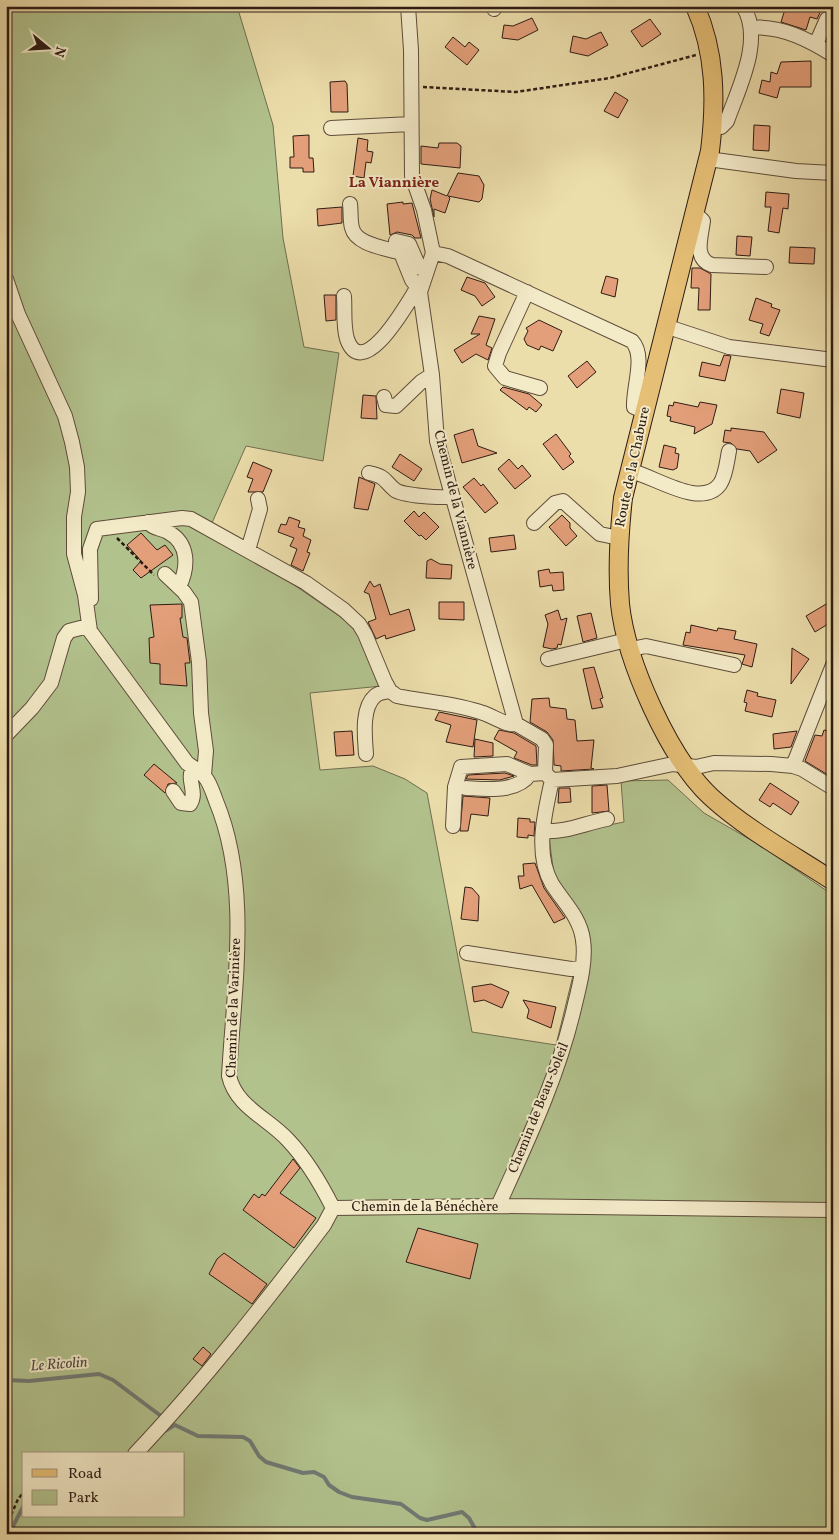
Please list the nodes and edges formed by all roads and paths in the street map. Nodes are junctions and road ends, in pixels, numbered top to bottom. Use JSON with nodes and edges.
{"nodes":[{"id":1,"x":408,"y":6,"type":"edge"},
{"id":2,"x":695,"y":6,"type":"edge"},
{"id":3,"x":743,"y":6,"type":"edge"},
{"id":4,"x":827,"y":19,"type":"dead end"},
{"id":5,"x":752,"y":28,"type":"junction"},
{"id":6,"x":816,"y":44,"type":"junction"},
{"id":7,"x":710,"y":53,"type":"junction"},
{"id":8,"x":833,"y":55,"type":"edge"},
{"id":9,"x":411,"y":87,"type":"junction"},
{"id":10,"x":411,"y":124,"type":"junction"},
{"id":11,"x":713,"y":127,"type":"junction"},
{"id":12,"x":331,"y":128,"type":"dead end"},
{"id":13,"x":708,"y":159,"type":"junction"},
{"id":14,"x":833,"y":173,"type":"edge"},
{"id":15,"x":350,"y":204,"type":"dead end"},
{"id":16,"x":694,"y":216,"type":"junction"},
{"id":17,"x":396,"y":241,"type":"dead end"},
{"id":18,"x":432,"y":253,"type":"junction"},
{"id":19,"x":766,"y":267,"type":"dead end"},
{"id":20,"x":427,"y":271,"type":"junction"},
{"id":21,"x":6,"y":279,"type":"edge"},
{"id":22,"x":419,"y":288,"type":"junction"},
{"id":23,"x":527,"y":292,"type":"junction"},
{"id":24,"x":344,"y":296,"type":"dead end"},
{"id":25,"x":665,"y":326,"type":"junction"},
{"id":26,"x":833,"y":360,"type":"edge"},
{"id":27,"x":432,"y":375,"type":"junction"},
{"id":28,"x":540,"y":388,"type":"dead end"},
{"id":29,"x":384,"y":397,"type":"dead end"},
{"id":30,"x":644,"y":411,"type":"junction"},
{"id":31,"x":729,"y":451,"type":"dead end"},
{"id":32,"x":630,"y":471,"type":"junction"},
{"id":33,"x":369,"y":473,"type":"dead end"},
{"id":34,"x":451,"y":496,"type":"junction"},
{"id":35,"x":258,"y":499,"type":"dead end"},
{"id":36,"x":148,"y":522,"type":"junction"},
{"id":37,"x":534,"y":523,"type":"dead end"},
{"id":38,"x":105,"y":526,"type":"junction"},
{"id":39,"x":619,"y":538,"type":"junction"},
{"id":40,"x":248,"y":550,"type":"junction"},
{"id":41,"x":165,"y":574,"type":"joint"},
{"id":42,"x":179,"y":587,"type":"junction"},
{"id":43,"x":88,"y":621,"type":"junction"},
{"id":44,"x":629,"y":644,"type":"junction"},
{"id":45,"x":548,"y":659,"type":"dead end"},
{"id":46,"x":734,"y":665,"type":"dead end"},
{"id":47,"x":831,"y":671,"type":"edge"},
{"id":48,"x":390,"y":691,"type":"junction"},
{"id":49,"x":516,"y":724,"type":"junction"},
{"id":50,"x":6,"y":735,"type":"edge"},
{"id":51,"x":366,"y":754,"type":"dead end"},
{"id":52,"x":685,"y":765,"type":"junction"},
{"id":53,"x":793,"y":766,"type":"junction"},
{"id":54,"x":198,"y":771,"type":"junction"},
{"id":55,"x":530,"y":774,"type":"junction"},
{"id":56,"x":548,"y":776,"type":"junction"},
{"id":57,"x":833,"y":788,"type":"edge"},
{"id":58,"x":173,"y":791,"type":"dead end"},
{"id":59,"x":461,"y":791,"type":"junction"},
{"id":60,"x":607,"y":819,"type":"dead end"},
{"id":61,"x":453,"y":826,"type":"dead end"},
{"id":62,"x":543,"y":831,"type":"junction"},
{"id":63,"x":833,"y":881,"type":"edge"},
{"id":64,"x":467,"y":953,"type":"dead end"},
{"id":65,"x":582,"y":968,"type":"junction"},
{"id":66,"x":498,"y":1206,"type":"junction"},
{"id":67,"x":333,"y":1208,"type":"junction"},
{"id":68,"x":833,"y":1210,"type":"edge"},
{"id":69,"x":137,"y":1452,"type":"edge"},
{"id":70,"x":22,"y":1494,"type":"edge"},
{"id":71,"x":6,"y":1527,"type":"edge"}],
"edges":[{"from":1,"to":9,"type":"street"},
{"from":2,"to":7,"type":"main road","name":"Route de la Chabure"},
{"from":3,"to":5,"type":"street"},
{"from":4,"to":6,"type":"street"},
{"from":5,"to":6,"type":"street"},
{"from":5,"to":11,"type":"street"},
{"from":6,"to":8,"type":"street"},
{"from":7,"to":9,"type":"path"},
{"from":7,"to":11,"type":"main road","name":"Route de la Chabure"},
{"from":9,"to":10,"type":"street"},
{"from":10,"to":12,"type":"street"},
{"from":10,"to":18,"type":"street"},
{"from":11,"to":13,"type":"main road","name":"Route de la Chabure"},
{"from":13,"to":14,"type":"street"},
{"from":13,"to":16,"type":"main road","name":"Route de la Chabure"},
{"from":15,"to":22,"type":"street"},
{"from":16,"to":19,"type":"street"},
{"from":16,"to":25,"type":"main road","name":"Route de la Chabure"},
{"from":17,"to":20,"type":"street"},
{"from":18,"to":20,"type":"street"},
{"from":18,"to":23,"type":"street"},
{"from":20,"to":22,"type":"street"},
{"from":21,"to":43,"type":"street","name":"Chemin de la Varinière"},
{"from":22,"to":24,"type":"street"},
{"from":22,"to":27,"type":"street","name":"Chemin de la Viannière"},
{"from":23,"to":28,"type":"street"},
{"from":23,"to":30,"type":"street"},
{"from":25,"to":26,"type":"street"},
{"from":25,"to":30,"type":"main road","name":"Route de la Chabure"},
{"from":27,"to":29,"type":"street"},
{"from":27,"to":34,"type":"street","name":"Chemin de la Viannière"},
{"from":30,"to":32,"type":"main road","name":"Route de la Chabure"},
{"from":31,"to":32,"type":"street"},
{"from":32,"to":39,"type":"main road","name":"Route de la Chabure"},
{"from":33,"to":34,"type":"street"},
{"from":34,"to":49,"type":"street","name":"Chemin de la Viannière"},
{"from":35,"to":40,"type":"street"},
{"from":36,"to":38,"type":"street"},
{"from":36,"to":40,"type":"street"},
{"from":36,"to":42,"type":"street"},
{"from":37,"to":39,"type":"street"},
{"from":38,"to":41,"type":"path"},
{"from":38,"to":43,"type":"street"},
{"from":39,"to":44,"type":"main road","name":"Route de la Chabure"},
{"from":40,"to":48,"type":"street"},
{"from":41,"to":42,"type":"street","name":"Chemin de la Varinière"},
{"from":42,"to":54,"type":"street","name":"Chemin de la Varinière"},
{"from":43,"to":50,"type":"street"},
{"from":43,"to":54,"type":"street","name":"Chemin de la Varinière"},
{"from":44,"to":45,"type":"street"},
{"from":44,"to":46,"type":"street"},
{"from":44,"to":52,"type":"main road","name":"Route de la Chabure"},
{"from":47,"to":53,"type":"street"},
{"from":48,"to":49,"type":"street"},
{"from":48,"to":51,"type":"street"},
{"from":49,"to":56,"type":"street"},
{"from":52,"to":53,"type":"street"},
{"from":52,"to":56,"type":"street"},
{"from":52,"to":63,"type":"main road","name":"Route de la Chabure"},
{"from":53,"to":57,"type":"street"},
{"from":54,"to":58,"type":"street"},
{"from":54,"to":67,"type":"street","name":"Chemin de la Varinière"},
{"from":55,"to":56,"type":"street"},
{"from":55,"to":59,"type":"street"},
{"from":55,"to":59,"type":"street"},
{"from":56,"to":62,"type":"street","name":"Chemin de Beau-Soleil"},
{"from":59,"to":61,"type":"street"},
{"from":60,"to":62,"type":"street"},
{"from":62,"to":65,"type":"street","name":"Chemin de Beau-Soleil"},
{"from":64,"to":65,"type":"street"},
{"from":65,"to":66,"type":"street","name":"Chemin de Beau-Soleil"},
{"from":66,"to":67,"type":"street","name":"Chemin de la Bénéchère"},
{"from":66,"to":68,"type":"street","name":"Chemin de la Bénéchère"},
{"from":67,"to":69,"type":"street","name":"Chemin de la Bénéchère"},
{"from":70,"to":71,"type":"path"}]}
